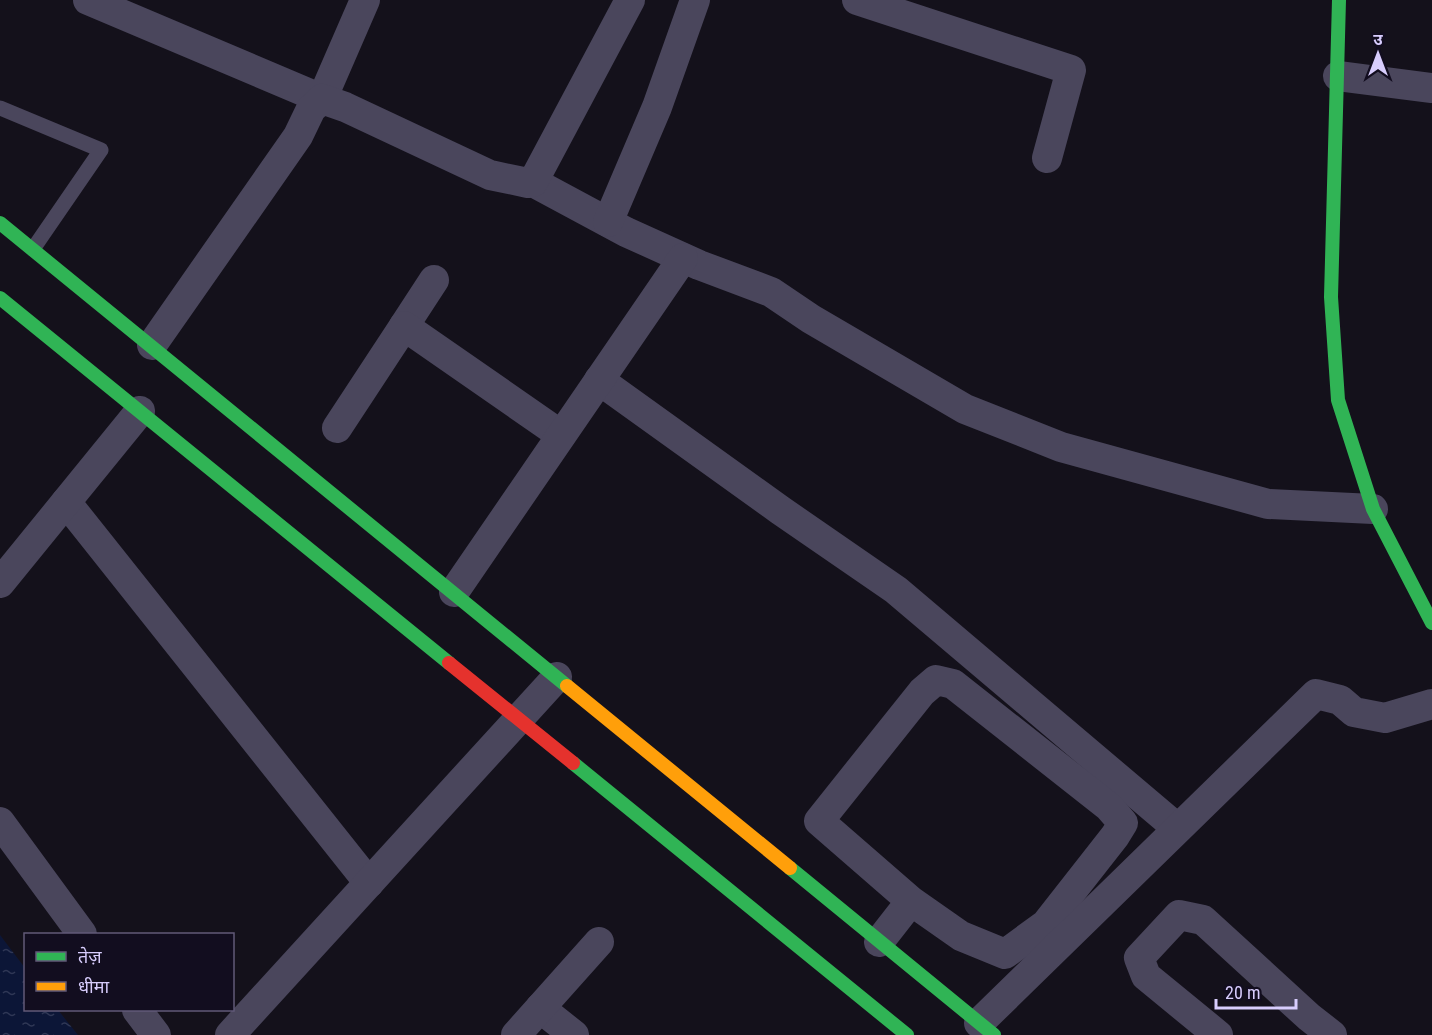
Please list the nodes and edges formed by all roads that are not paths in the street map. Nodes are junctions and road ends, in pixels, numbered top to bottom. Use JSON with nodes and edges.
{"nodes":[{"id":1,"x":88,"y":0,"type":"edge"},
{"id":2,"x":365,"y":0,"type":"edge"},
{"id":3,"x":630,"y":0,"type":"edge"},
{"id":4,"x":695,"y":0,"type":"edge"},
{"id":5,"x":857,"y":0,"type":"edge"},
{"id":6,"x":1339,"y":0,"type":"edge"},
{"id":7,"x":1338,"y":76,"type":"junction"},
{"id":8,"x":1432,"y":88,"type":"edge"},
{"id":9,"x":322,"y":99,"type":"junction"},
{"id":10,"x":0,"y":108,"type":"edge"},
{"id":11,"x":1047,"y":158,"type":"dead end"},
{"id":12,"x":533,"y":182,"type":"junction"},
{"id":13,"x":608,"y":222,"type":"junction"},
{"id":14,"x":0,"y":223,"type":"edge"},
{"id":15,"x":33,"y":249,"type":"junction"},
{"id":16,"x":683,"y":258,"type":"junction"},
{"id":17,"x":434,"y":280,"type":"dead end"},
{"id":18,"x":0,"y":298,"type":"edge"},
{"id":19,"x":404,"y":326,"type":"junction"},
{"id":20,"x":152,"y":345,"type":"junction"},
{"id":21,"x":599,"y":380,"type":"junction"},
{"id":22,"x":140,"y":411,"type":"junction"},
{"id":23,"x":337,"y":428,"type":"dead end"},
{"id":24,"x":561,"y":435,"type":"junction"},
{"id":25,"x":66,"y":502,"type":"junction"},
{"id":26,"x":1373,"y":509,"type":"junction"},
{"id":27,"x":0,"y":583,"type":"edge"},
{"id":28,"x":454,"y":592,"type":"junction"},
{"id":29,"x":1432,"y":623,"type":"edge"},
{"id":30,"x":557,"y":677,"type":"junction"},
{"id":31,"x":1432,"y":704,"type":"edge"},
{"id":32,"x":520,"y":719,"type":"junction"},
{"id":33,"x":0,"y":822,"type":"edge"},
{"id":34,"x":1177,"y":828,"type":"junction"},
{"id":35,"x":369,"y":883,"type":"junction"},
{"id":36,"x":911,"y":901,"type":"junction"},
{"id":37,"x":81,"y":933,"type":"edge"},
{"id":38,"x":599,"y":942,"type":"dead end"},
{"id":39,"x":879,"y":942,"type":"junction"},
{"id":40,"x":540,"y":1008,"type":"junction"},
{"id":41,"x":138,"y":1011,"type":"edge"},
{"id":42,"x":987,"y":1029,"type":"edge"},
{"id":43,"x":156,"y":1035,"type":"edge"},
{"id":44,"x":230,"y":1035,"type":"edge"},
{"id":45,"x":516,"y":1035,"type":"edge"},
{"id":46,"x":574,"y":1035,"type":"edge"},
{"id":47,"x":907,"y":1035,"type":"edge"},
{"id":48,"x":1218,"y":1035,"type":"edge"},
{"id":49,"x":1332,"y":1035,"type":"edge"}],
"edges":[{"from":1,"to":9,"type":"street"},
{"from":2,"to":9,"type":"street"},
{"from":3,"to":12,"type":"street"},
{"from":4,"to":13,"type":"street"},
{"from":5,"to":11,"type":"street"},
{"from":6,"to":7,"type":"street"},
{"from":7,"to":8,"type":"street"},
{"from":7,"to":26,"type":"street"},
{"from":9,"to":12,"type":"street"},
{"from":9,"to":20,"type":"street"},
{"from":10,"to":15,"type":"lane"},
{"from":12,"to":13,"type":"street"},
{"from":13,"to":16,"type":"street"},
{"from":14,"to":15,"type":"street"},
{"from":15,"to":20,"type":"street"},
{"from":16,"to":21,"type":"street"},
{"from":16,"to":26,"type":"street"},
{"from":17,"to":19,"type":"street"},
{"from":18,"to":22,"type":"street"},
{"from":19,"to":23,"type":"street"},
{"from":19,"to":24,"type":"street"},
{"from":20,"to":28,"type":"street"},
{"from":21,"to":24,"type":"street"},
{"from":21,"to":34,"type":"street"},
{"from":22,"to":25,"type":"street"},
{"from":22,"to":32,"type":"street"},
{"from":24,"to":28,"type":"street"},
{"from":25,"to":27,"type":"street"},
{"from":25,"to":35,"type":"street"},
{"from":26,"to":29,"type":"street"},
{"from":28,"to":30,"type":"street"},
{"from":30,"to":32,"type":"street"},
{"from":30,"to":39,"type":"street"},
{"from":31,"to":34,"type":"street"},
{"from":32,"to":35,"type":"street"},
{"from":32,"to":47,"type":"street"},
{"from":33,"to":37,"type":"street"},
{"from":34,"to":42,"type":"street"},
{"from":35,"to":44,"type":"street"},
{"from":36,"to":36,"type":"street"},
{"from":36,"to":39,"type":"street"},
{"from":38,"to":40,"type":"street"},
{"from":39,"to":42,"type":"street"},
{"from":40,"to":45,"type":"street"},
{"from":40,"to":46,"type":"street"},
{"from":41,"to":43,"type":"street"},
{"from":48,"to":49,"type":"street"}]}
